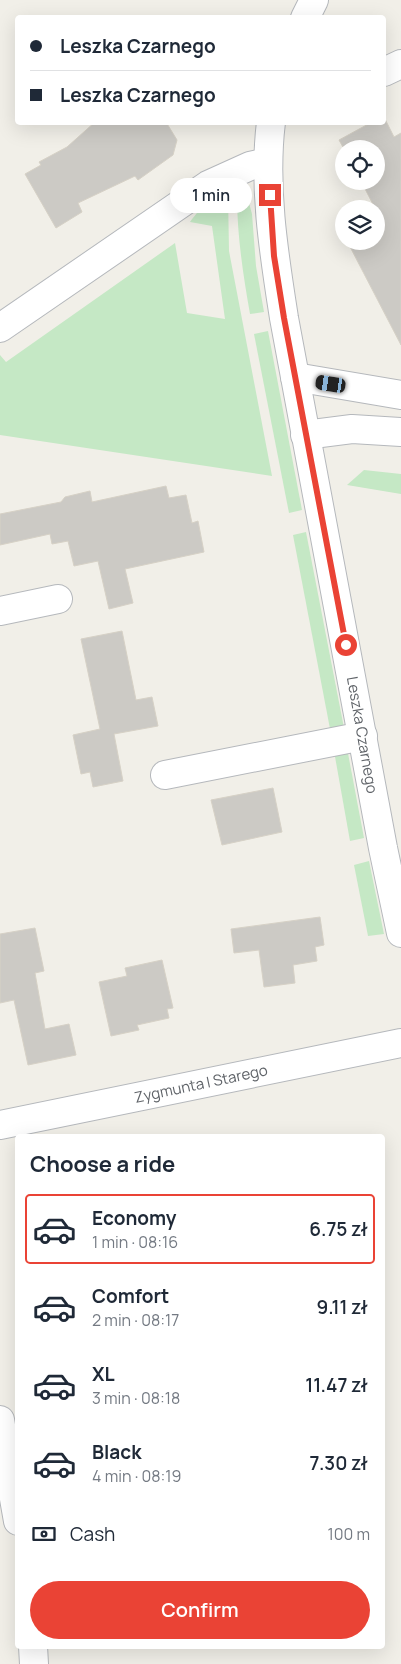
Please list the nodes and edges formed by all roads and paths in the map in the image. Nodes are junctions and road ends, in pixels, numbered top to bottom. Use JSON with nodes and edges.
{"nodes":[{"id":1,"x":314,"y":0,"type":"edge"},
{"id":2,"x":306,"y":15,"type":"edge"},
{"id":3,"x":401,"y":64,"type":"edge"},
{"id":4,"x":386,"y":71,"type":"edge"},
{"id":5,"x":271,"y":125,"type":"edge"},
{"id":6,"x":268,"y":162,"type":"junction"},
{"id":7,"x":0,"y":328,"type":"edge"},
{"id":8,"x":295,"y":377,"type":"junction"},
{"id":9,"x":401,"y":395,"type":"edge"},
{"id":10,"x":401,"y":432,"type":"edge"},
{"id":11,"x":306,"y":435,"type":"junction"},
{"id":12,"x":58,"y":599,"type":"dead end"},
{"id":13,"x":0,"y":611,"type":"edge"},
{"id":14,"x":363,"y":736,"type":"junction"},
{"id":15,"x":165,"y":774,"type":"dead end"},
{"id":16,"x":401,"y":933,"type":"edge"},
{"id":17,"x":401,"y":1043,"type":"edge"},
{"id":18,"x":0,"y":1125,"type":"edge"},
{"id":19,"x":0,"y":1422,"type":"edge"},
{"id":20,"x":15,"y":1504,"type":"edge"},
{"id":21,"x":32,"y":1649,"type":"edge"},
{"id":22,"x":34,"y":1664,"type":"edge"}],
"edges":[{"from":1,"to":2,"type":"street"},
{"from":3,"to":4,"type":"street"},
{"from":5,"to":6,"type":"street","name":"Leszka Czarnego"},
{"from":6,"to":7,"type":"street"},
{"from":6,"to":8,"type":"street","name":"Leszka Czarnego"},
{"from":8,"to":9,"type":"street"},
{"from":8,"to":11,"type":"street","name":"Leszka Czarnego"},
{"from":10,"to":11,"type":"street"},
{"from":11,"to":14,"type":"street","name":"Leszka Czarnego"},
{"from":12,"to":13,"type":"street"},
{"from":14,"to":15,"type":"street"},
{"from":14,"to":16,"type":"street","name":"Leszka Czarnego"},
{"from":17,"to":18,"type":"street","name":"Zygmunta I Starego"},
{"from":19,"to":20,"type":"street"},
{"from":21,"to":22,"type":"street"}]}
